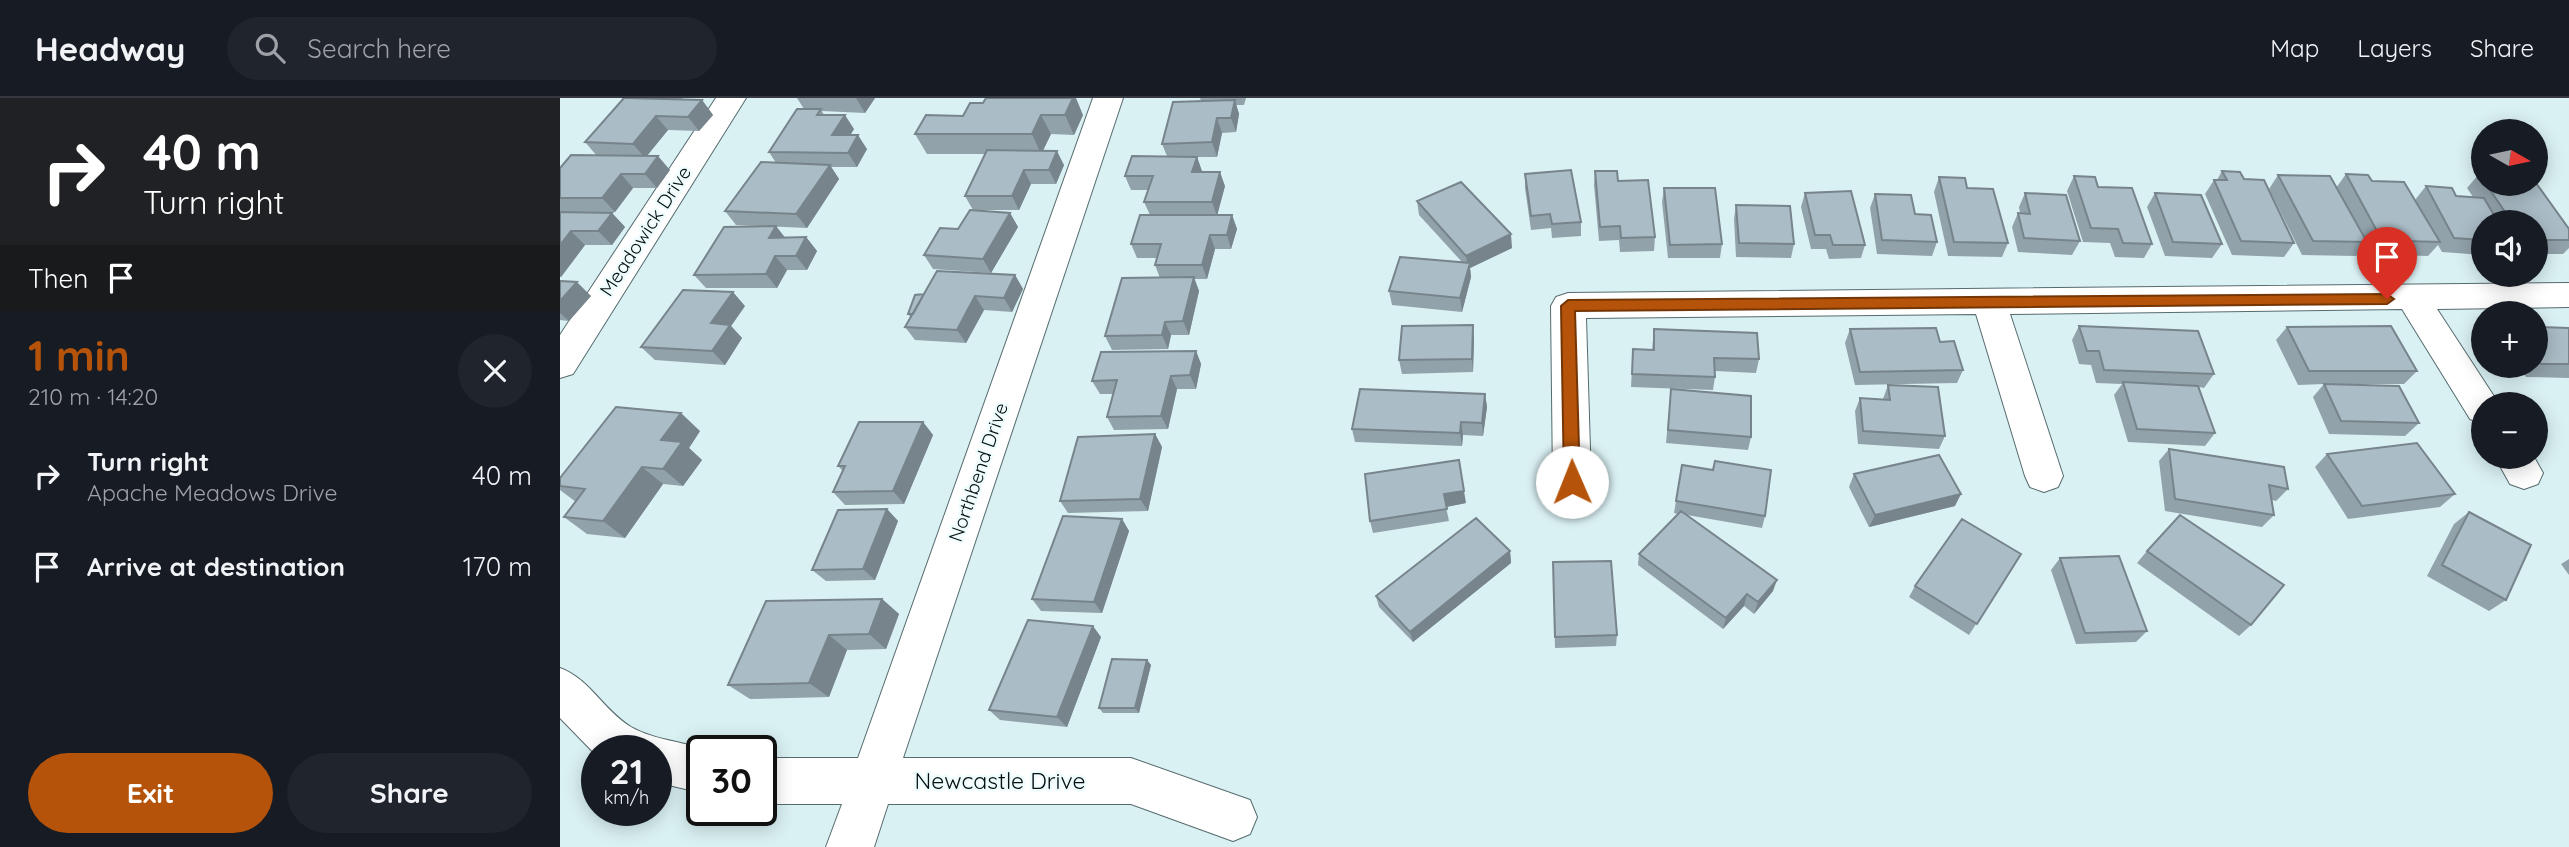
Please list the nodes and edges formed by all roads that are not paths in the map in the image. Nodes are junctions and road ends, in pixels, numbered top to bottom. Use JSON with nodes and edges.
{"nodes":[{"id":1,"x":731,"y":98,"type":"edge"},
{"id":2,"x":1108,"y":98,"type":"edge"},
{"id":3,"x":2569,"y":295,"type":"edge"},
{"id":4,"x":2413,"y":299,"type":"junction"},
{"id":5,"x":1990,"y":301,"type":"junction"},
{"id":6,"x":560,"y":364,"type":"edge"},
{"id":7,"x":2472,"y":392,"type":"edge"},
{"id":8,"x":2044,"y":476,"type":"dead end"},
{"id":9,"x":1572,"y":482,"type":"dead end"},
{"id":10,"x":560,"y":688,"type":"edge"},
{"id":11,"x":607,"y":735,"type":"edge"},
{"id":12,"x":777,"y":781,"type":"edge"},
{"id":13,"x":871,"y":782,"type":"junction"},
{"id":14,"x":1233,"y":817,"type":"dead end"},
{"id":15,"x":850,"y":847,"type":"edge"}],
"edges":[{"from":1,"to":6,"type":"street","name":"Meadowick Drive"},
{"from":2,"to":13,"type":"street","name":"Northbend Drive"},
{"from":3,"to":4,"type":"street"},
{"from":4,"to":5,"type":"street"},
{"from":4,"to":7,"type":"street"},
{"from":5,"to":8,"type":"street"},
{"from":5,"to":9,"type":"street"},
{"from":10,"to":11,"type":"street"},
{"from":12,"to":13,"type":"street","name":"Newcastle Drive"},
{"from":13,"to":14,"type":"street","name":"Newcastle Drive"},
{"from":13,"to":15,"type":"street","name":"Northbend Drive"}]}
